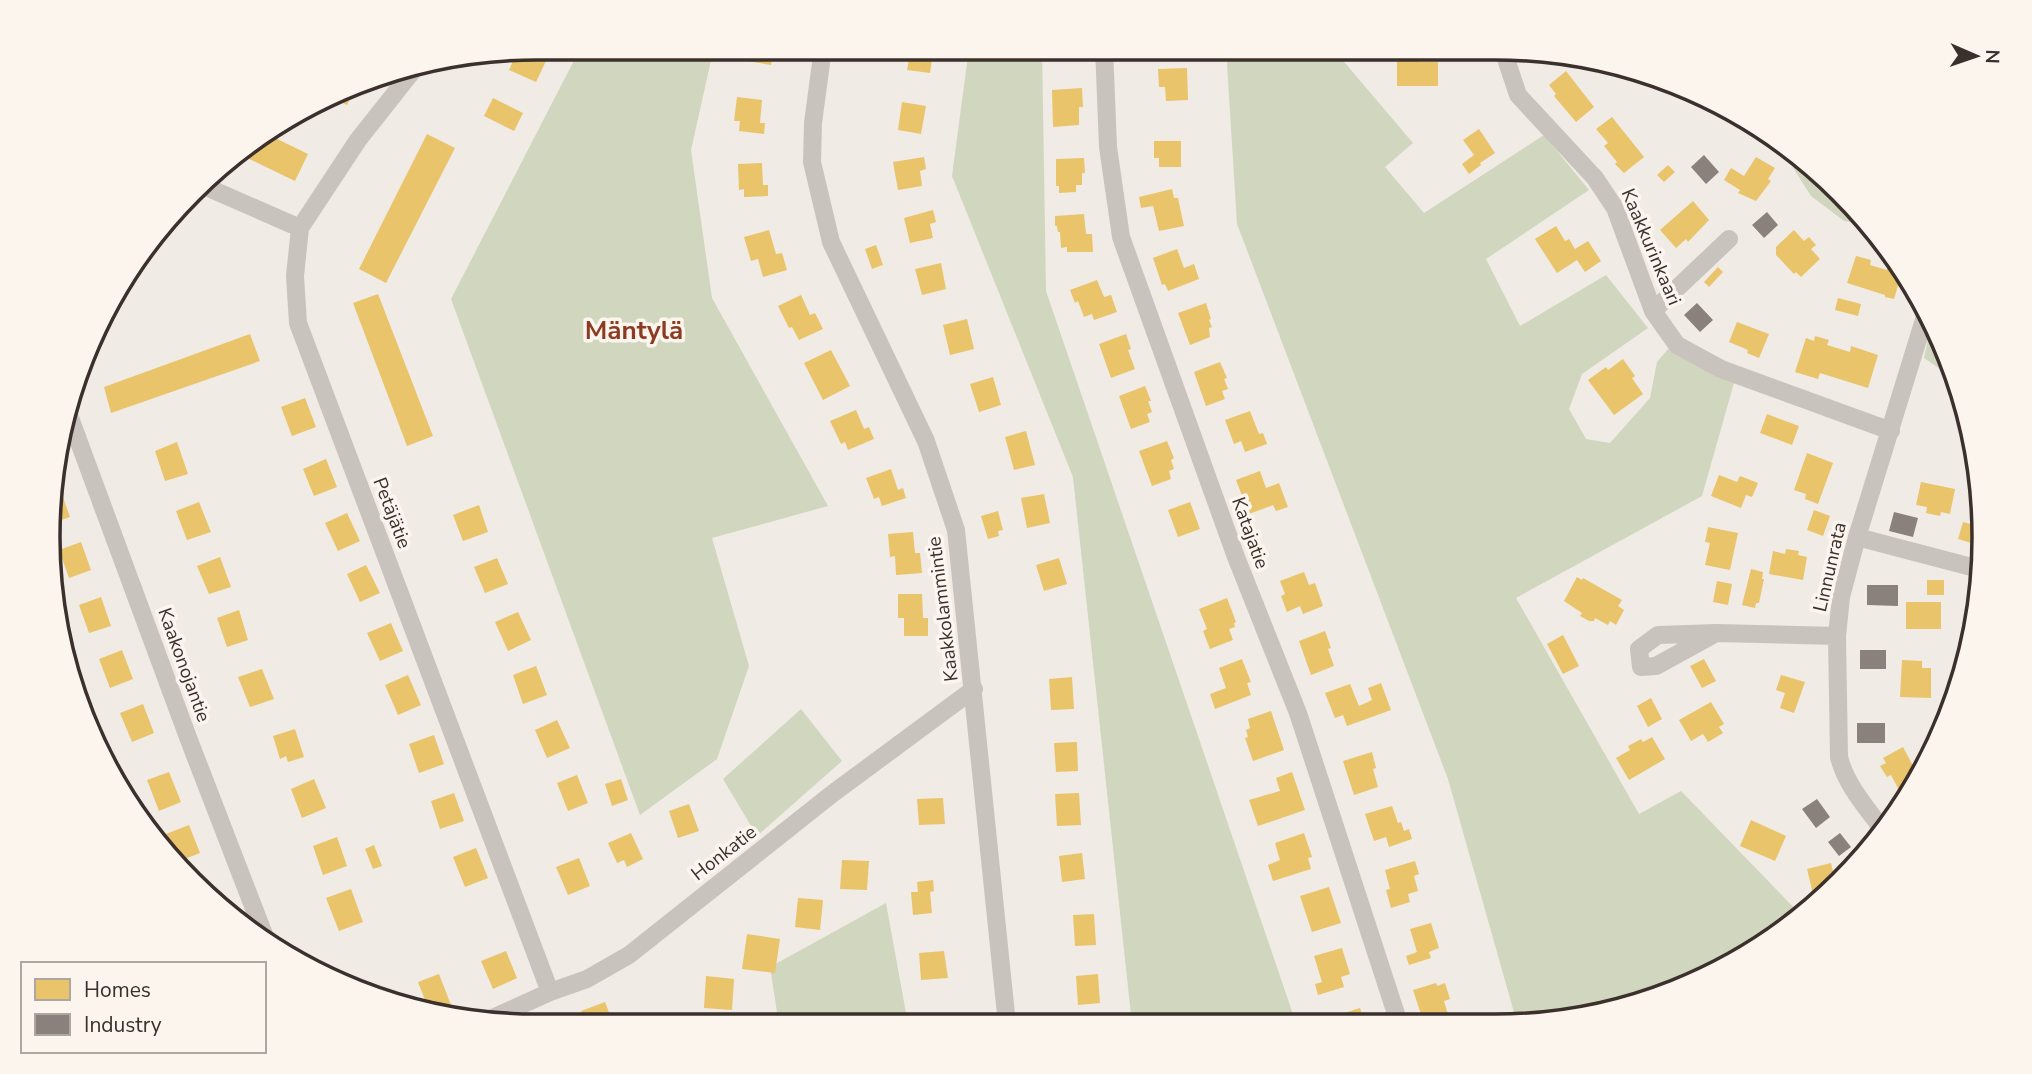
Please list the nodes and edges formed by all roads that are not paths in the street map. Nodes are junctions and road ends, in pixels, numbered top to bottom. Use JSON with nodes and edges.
{"nodes":[{"id":1,"x":821,"y":60,"type":"edge"},
{"id":2,"x":1104,"y":60,"type":"edge"},
{"id":3,"x":1506,"y":60,"type":"edge"},
{"id":4,"x":407,"y":78,"type":"edge"},
{"id":5,"x":210,"y":189,"type":"edge"},
{"id":6,"x":300,"y":228,"type":"junction"},
{"id":7,"x":1729,"y":239,"type":"dead end"},
{"id":8,"x":1653,"y":311,"type":"junction"},
{"id":9,"x":1923,"y":325,"type":"edge"},
{"id":10,"x":73,"y":426,"type":"edge"},
{"id":11,"x":1891,"y":431,"type":"junction"},
{"id":12,"x":1857,"y":537,"type":"junction"},
{"id":13,"x":1971,"y":567,"type":"edge"},
{"id":14,"x":1716,"y":633,"type":"dead end"},
{"id":15,"x":1837,"y":636,"type":"junction"},
{"id":16,"x":974,"y":689,"type":"junction"},
{"id":17,"x":1878,"y":823,"type":"edge"},
{"id":18,"x":261,"y":926,"type":"edge"},
{"id":19,"x":550,"y":992,"type":"junction"},
{"id":20,"x":504,"y":1013,"type":"edge"},
{"id":21,"x":1006,"y":1014,"type":"edge"},
{"id":22,"x":1396,"y":1014,"type":"edge"}],
"edges":[{"from":1,"to":16,"type":"street","name":"Kaakkolammintie"},
{"from":2,"to":22,"type":"street","name":"Katajatie"},
{"from":3,"to":8,"type":"street","name":"Kaakkurinkaari"},
{"from":4,"to":6,"type":"street","name":"Petäjätie"},
{"from":5,"to":6,"type":"street"},
{"from":6,"to":19,"type":"street","name":"Petäjätie"},
{"from":7,"to":8,"type":"street"},
{"from":8,"to":11,"type":"street","name":"Kaakkurinkaari"},
{"from":9,"to":11,"type":"street","name":"Linnunrata"},
{"from":10,"to":18,"type":"street","name":"Kaakonojantie"},
{"from":11,"to":12,"type":"street","name":"Linnunrata"},
{"from":12,"to":13,"type":"street"},
{"from":12,"to":15,"type":"street","name":"Linnunrata"},
{"from":14,"to":15,"type":"street"},
{"from":15,"to":17,"type":"street","name":"Linnunrata"},
{"from":16,"to":19,"type":"street","name":"Honkatie"},
{"from":16,"to":21,"type":"street","name":"Kaakkolammintie"},
{"from":19,"to":20,"type":"street","name":"Honkatie"}]}
